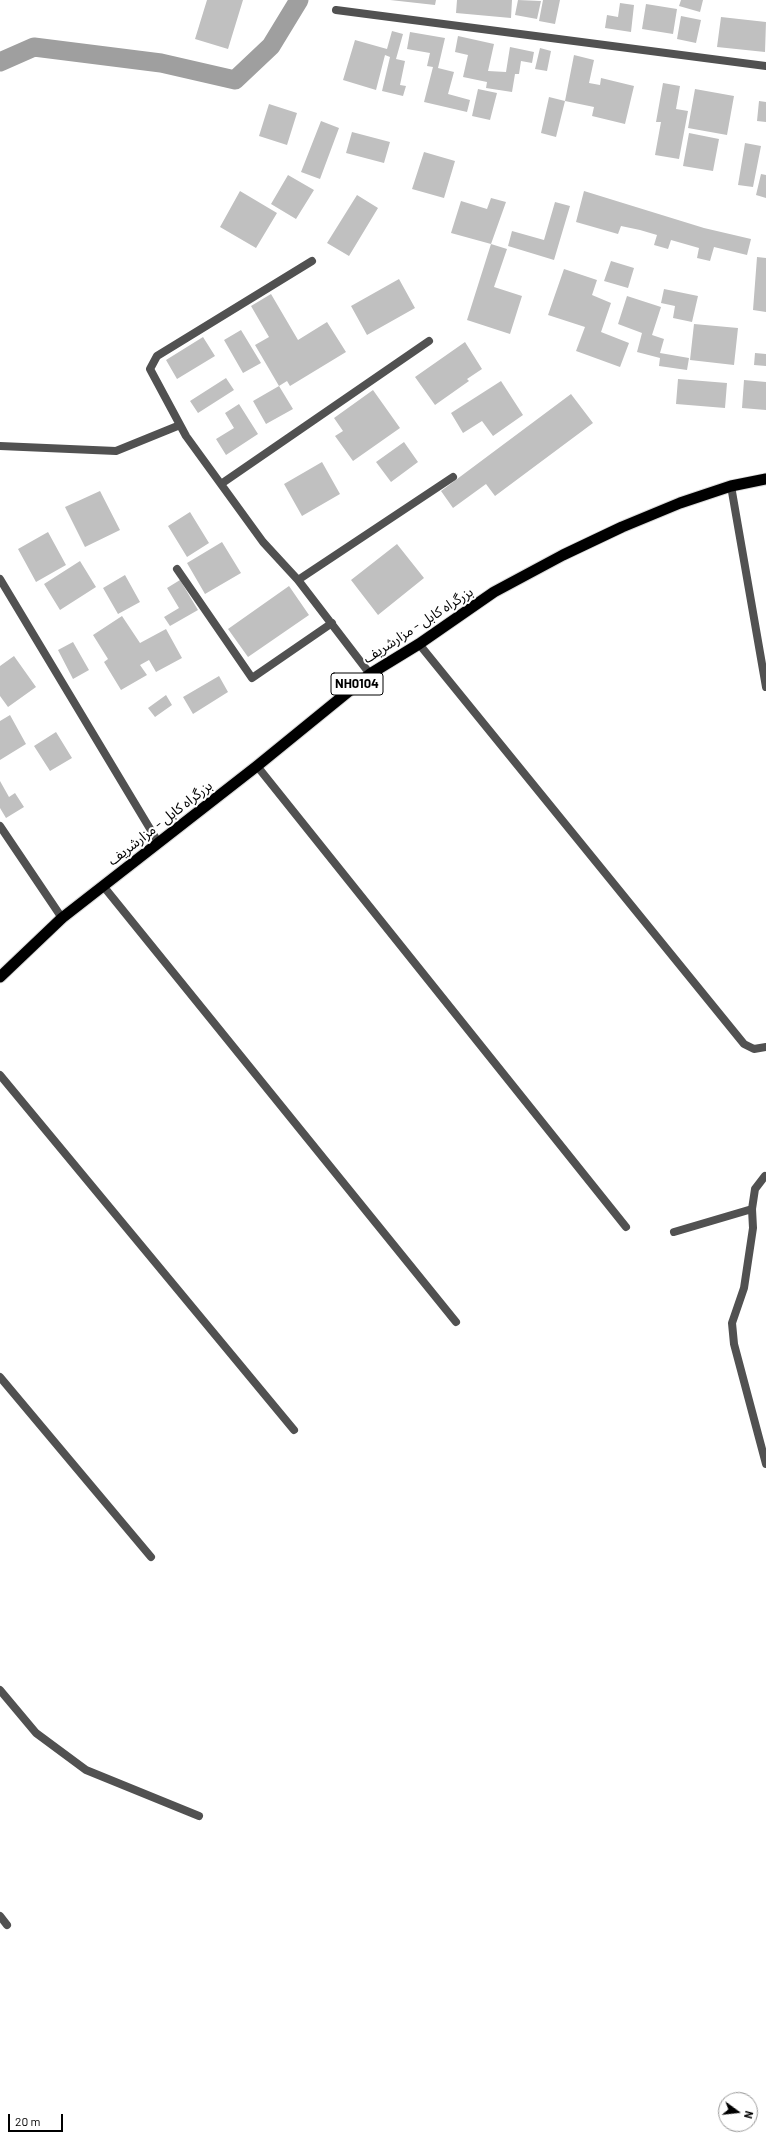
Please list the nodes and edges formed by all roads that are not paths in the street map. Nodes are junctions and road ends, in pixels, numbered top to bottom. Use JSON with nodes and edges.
{"nodes":[{"id":1,"x":336,"y":10,"type":"dead end"},
{"id":2,"x":766,"y":66,"type":"edge"},
{"id":3,"x":312,"y":261,"type":"dead end"},
{"id":4,"x":429,"y":341,"type":"dead end"},
{"id":5,"x":180,"y":425,"type":"junction"},
{"id":6,"x":0,"y":446,"type":"edge"},
{"id":7,"x":453,"y":477,"type":"dead end"},
{"id":8,"x":766,"y":479,"type":"edge"},
{"id":9,"x":221,"y":484,"type":"junction"},
{"id":10,"x":731,"y":486,"type":"junction"},
{"id":11,"x":177,"y":568,"type":"dead end"},
{"id":12,"x":0,"y":579,"type":"edge"},
{"id":13,"x":298,"y":580,"type":"junction"},
{"id":14,"x":332,"y":623,"type":"junction"},
{"id":15,"x":419,"y":644,"type":"junction"},
{"id":16,"x":370,"y":674,"type":"junction"},
{"id":17,"x":766,"y":687,"type":"edge"},
{"id":18,"x":257,"y":766,"type":"junction"},
{"id":19,"x":0,"y":826,"type":"edge"},
{"id":20,"x":158,"y":842,"type":"junction"},
{"id":21,"x":104,"y":887,"type":"junction"},
{"id":22,"x":62,"y":918,"type":"junction"},
{"id":23,"x":0,"y":977,"type":"edge"},
{"id":24,"x":766,"y":1047,"type":"edge"},
{"id":25,"x":0,"y":1075,"type":"edge"},
{"id":26,"x":766,"y":1175,"type":"edge"},
{"id":27,"x":752,"y":1208,"type":"junction"},
{"id":28,"x":626,"y":1227,"type":"dead end"},
{"id":29,"x":674,"y":1232,"type":"dead end"},
{"id":30,"x":456,"y":1322,"type":"dead end"},
{"id":31,"x":0,"y":1377,"type":"edge"},
{"id":32,"x":294,"y":1430,"type":"dead end"},
{"id":33,"x":766,"y":1464,"type":"edge"},
{"id":34,"x":151,"y":1557,"type":"dead end"},
{"id":35,"x":0,"y":1690,"type":"edge"},
{"id":36,"x":198,"y":1816,"type":"dead end"},
{"id":37,"x":0,"y":1916,"type":"edge"},
{"id":38,"x":7,"y":1925,"type":"dead end"}],
"edges":[{"from":1,"to":2,"type":"street"},
{"from":3,"to":5,"type":"street"},
{"from":4,"to":9,"type":"street"},
{"from":5,"to":6,"type":"street"},
{"from":5,"to":9,"type":"street"},
{"from":7,"to":13,"type":"street"},
{"from":8,"to":10,"type":"highway","name":"بزرگراه کابل - مزارشریف","number":"NH0104"},
{"from":9,"to":13,"type":"street"},
{"from":10,"to":15,"type":"highway","name":"بزرگراه کابل - مزارشریف","number":"NH0104"},
{"from":10,"to":17,"type":"street"},
{"from":11,"to":14,"type":"street"},
{"from":12,"to":20,"type":"street"},
{"from":13,"to":14,"type":"street"},
{"from":14,"to":16,"type":"street"},
{"from":15,"to":16,"type":"highway","name":"بزرگراه کابل - مزارشریف","number":"NH0104"},
{"from":15,"to":24,"type":"street"},
{"from":16,"to":18,"type":"highway","name":"بزرگراه کابل - مزارشریف","number":"NH0104"},
{"from":18,"to":20,"type":"highway","name":"بزرگراه کابل - مزارشریف","number":"NH0104"},
{"from":18,"to":28,"type":"street"},
{"from":19,"to":22,"type":"street"},
{"from":20,"to":21,"type":"highway","name":"بزرگراه کابل - مزارشریف","number":"NH0104"},
{"from":21,"to":22,"type":"highway","name":"بزرگراه کابل - مزارشریف","number":"NH0104"},
{"from":21,"to":30,"type":"street"},
{"from":22,"to":23,"type":"highway","name":"بزرگراه کابل - مزارشریف","number":"NH0104"},
{"from":25,"to":32,"type":"street"},
{"from":26,"to":27,"type":"street"},
{"from":27,"to":29,"type":"street"},
{"from":27,"to":33,"type":"street"},
{"from":31,"to":34,"type":"street"},
{"from":35,"to":36,"type":"street"},
{"from":37,"to":38,"type":"street"}]}
